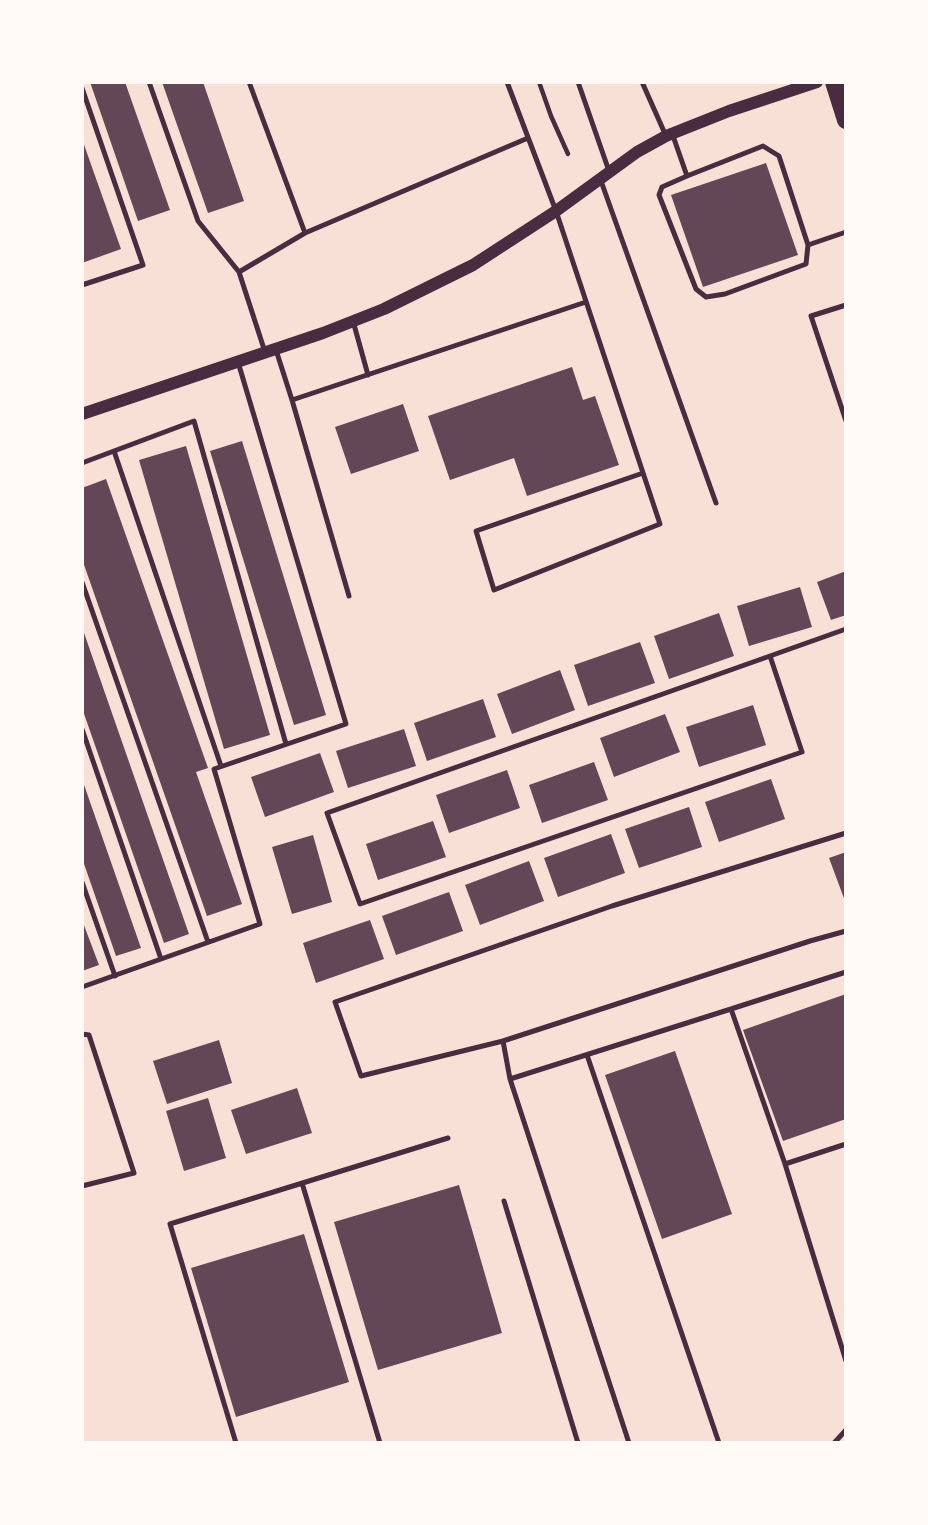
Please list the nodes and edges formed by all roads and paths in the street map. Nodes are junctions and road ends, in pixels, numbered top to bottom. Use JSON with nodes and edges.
{"nodes":[{"id":1,"x":149,"y":82,"type":"edge"},
{"id":2,"x":249,"y":82,"type":"edge"},
{"id":3,"x":507,"y":82,"type":"edge"},
{"id":4,"x":540,"y":82,"type":"edge"},
{"id":5,"x":578,"y":82,"type":"edge"},
{"id":6,"x":642,"y":82,"type":"edge"},
{"id":7,"x":817,"y":82,"type":"edge"},
{"id":8,"x":834,"y":82,"type":"edge"},
{"id":9,"x":82,"y":88,"type":"edge"},
{"id":10,"x":846,"y":120,"type":"edge"},
{"id":11,"x":669,"y":135,"type":"junction"},
{"id":12,"x":528,"y":138,"type":"junction"},
{"id":13,"x":568,"y":154,"type":"dead end"},
{"id":14,"x":605,"y":174,"type":"junction"},
{"id":15,"x":687,"y":176,"type":"junction"},
{"id":16,"x":556,"y":211,"type":"junction"},
{"id":17,"x":305,"y":233,"type":"junction"},
{"id":18,"x":846,"y":233,"type":"edge"},
{"id":19,"x":808,"y":246,"type":"junction"},
{"id":20,"x":239,"y":272,"type":"junction"},
{"id":21,"x":82,"y":285,"type":"edge"},
{"id":22,"x":586,"y":302,"type":"junction"},
{"id":23,"x":846,"y":305,"type":"edge"},
{"id":24,"x":353,"y":321,"type":"junction"},
{"id":25,"x":271,"y":351,"type":"junction"},
{"id":26,"x":238,"y":362,"type":"junction"},
{"id":27,"x":368,"y":375,"type":"junction"},
{"id":28,"x":292,"y":400,"type":"junction"},
{"id":29,"x":82,"y":414,"type":"edge"},
{"id":30,"x":846,"y":421,"type":"edge"},
{"id":31,"x":114,"y":451,"type":"junction"},
{"id":32,"x":82,"y":463,"type":"edge"},
{"id":33,"x":643,"y":473,"type":"junction"},
{"id":34,"x":716,"y":503,"type":"dead end"},
{"id":35,"x":82,"y":582,"type":"edge"},
{"id":36,"x":349,"y":596,"type":"dead end"},
{"id":37,"x":846,"y":629,"type":"edge"},
{"id":38,"x":770,"y":656,"type":"junction"},
{"id":39,"x":82,"y":729,"type":"edge"},
{"id":40,"x":286,"y":744,"type":"junction"},
{"id":41,"x":221,"y":766,"type":"junction"},
{"id":42,"x":846,"y":833,"type":"edge"},
{"id":43,"x":82,"y":882,"type":"edge"},
{"id":44,"x":846,"y":931,"type":"edge"},
{"id":45,"x":208,"y":942,"type":"junction"},
{"id":46,"x":161,"y":959,"type":"junction"},
{"id":47,"x":846,"y":972,"type":"edge"},
{"id":48,"x":115,"y":976,"type":"junction"},
{"id":49,"x":82,"y":987,"type":"edge"},
{"id":50,"x":731,"y":1009,"type":"junction"},
{"id":51,"x":82,"y":1034,"type":"edge"},
{"id":52,"x":503,"y":1041,"type":"junction"},
{"id":53,"x":587,"y":1055,"type":"junction"},
{"id":54,"x":510,"y":1079,"type":"junction"},
{"id":55,"x":448,"y":1138,"type":"dead end"},
{"id":56,"x":846,"y":1144,"type":"edge"},
{"id":57,"x":785,"y":1164,"type":"junction"},
{"id":58,"x":302,"y":1183,"type":"junction"},
{"id":59,"x":82,"y":1186,"type":"edge"},
{"id":60,"x":504,"y":1201,"type":"dead end"},
{"id":61,"x":846,"y":1361,"type":"edge"},
{"id":62,"x":846,"y":1430,"type":"edge"},
{"id":63,"x":236,"y":1443,"type":"edge"},
{"id":64,"x":380,"y":1443,"type":"edge"},
{"id":65,"x":578,"y":1443,"type":"edge"},
{"id":66,"x":629,"y":1443,"type":"edge"},
{"id":67,"x":719,"y":1443,"type":"edge"},
{"id":68,"x":834,"y":1443,"type":"edge"}],
"edges":[{"from":1,"to":20,"type":"lane"},
{"from":2,"to":17,"type":"lane"},
{"from":3,"to":12,"type":"lane"},
{"from":4,"to":13,"type":"path"},
{"from":5,"to":14,"type":"lane"},
{"from":6,"to":11,"type":"lane"},
{"from":7,"to":11,"type":"street"},
{"from":8,"to":10,"type":"main road"},
{"from":9,"to":21,"type":"lane"},
{"from":11,"to":14,"type":"street"},
{"from":11,"to":15,"type":"lane"},
{"from":12,"to":16,"type":"lane"},
{"from":12,"to":17,"type":"lane"},
{"from":14,"to":16,"type":"street"},
{"from":14,"to":34,"type":"lane"},
{"from":15,"to":19,"type":"lane"},
{"from":15,"to":19,"type":"lane"},
{"from":16,"to":22,"type":"lane"},
{"from":16,"to":24,"type":"street"},
{"from":17,"to":20,"type":"lane"},
{"from":18,"to":19,"type":"lane"},
{"from":20,"to":25,"type":"lane"},
{"from":22,"to":27,"type":"lane"},
{"from":22,"to":33,"type":"lane"},
{"from":23,"to":30,"type":"lane"},
{"from":24,"to":25,"type":"street"},
{"from":24,"to":27,"type":"lane"},
{"from":25,"to":26,"type":"street"},
{"from":25,"to":28,"type":"lane"},
{"from":26,"to":29,"type":"street"},
{"from":26,"to":40,"type":"lane"},
{"from":27,"to":28,"type":"lane"},
{"from":28,"to":36,"type":"lane"},
{"from":31,"to":32,"type":"lane"},
{"from":31,"to":40,"type":"lane"},
{"from":31,"to":41,"type":"lane"},
{"from":33,"to":33,"type":"lane"},
{"from":35,"to":45,"type":"lane"},
{"from":37,"to":38,"type":"lane"},
{"from":38,"to":38,"type":"lane"},
{"from":39,"to":46,"type":"lane"},
{"from":40,"to":41,"type":"lane"},
{"from":41,"to":45,"type":"lane"},
{"from":42,"to":52,"type":"lane"},
{"from":43,"to":48,"type":"lane"},
{"from":44,"to":52,"type":"lane"},
{"from":45,"to":46,"type":"lane"},
{"from":46,"to":48,"type":"lane"},
{"from":47,"to":50,"type":"lane"},
{"from":48,"to":49,"type":"lane"},
{"from":50,"to":53,"type":"lane"},
{"from":50,"to":57,"type":"lane"},
{"from":51,"to":59,"type":"lane"},
{"from":52,"to":54,"type":"lane"},
{"from":53,"to":54,"type":"lane"},
{"from":53,"to":67,"type":"lane"},
{"from":54,"to":66,"type":"lane"},
{"from":55,"to":58,"type":"lane"},
{"from":56,"to":57,"type":"lane"},
{"from":57,"to":61,"type":"lane"},
{"from":58,"to":63,"type":"lane"},
{"from":58,"to":64,"type":"lane"},
{"from":60,"to":65,"type":"lane"},
{"from":62,"to":68,"type":"lane"}]}
